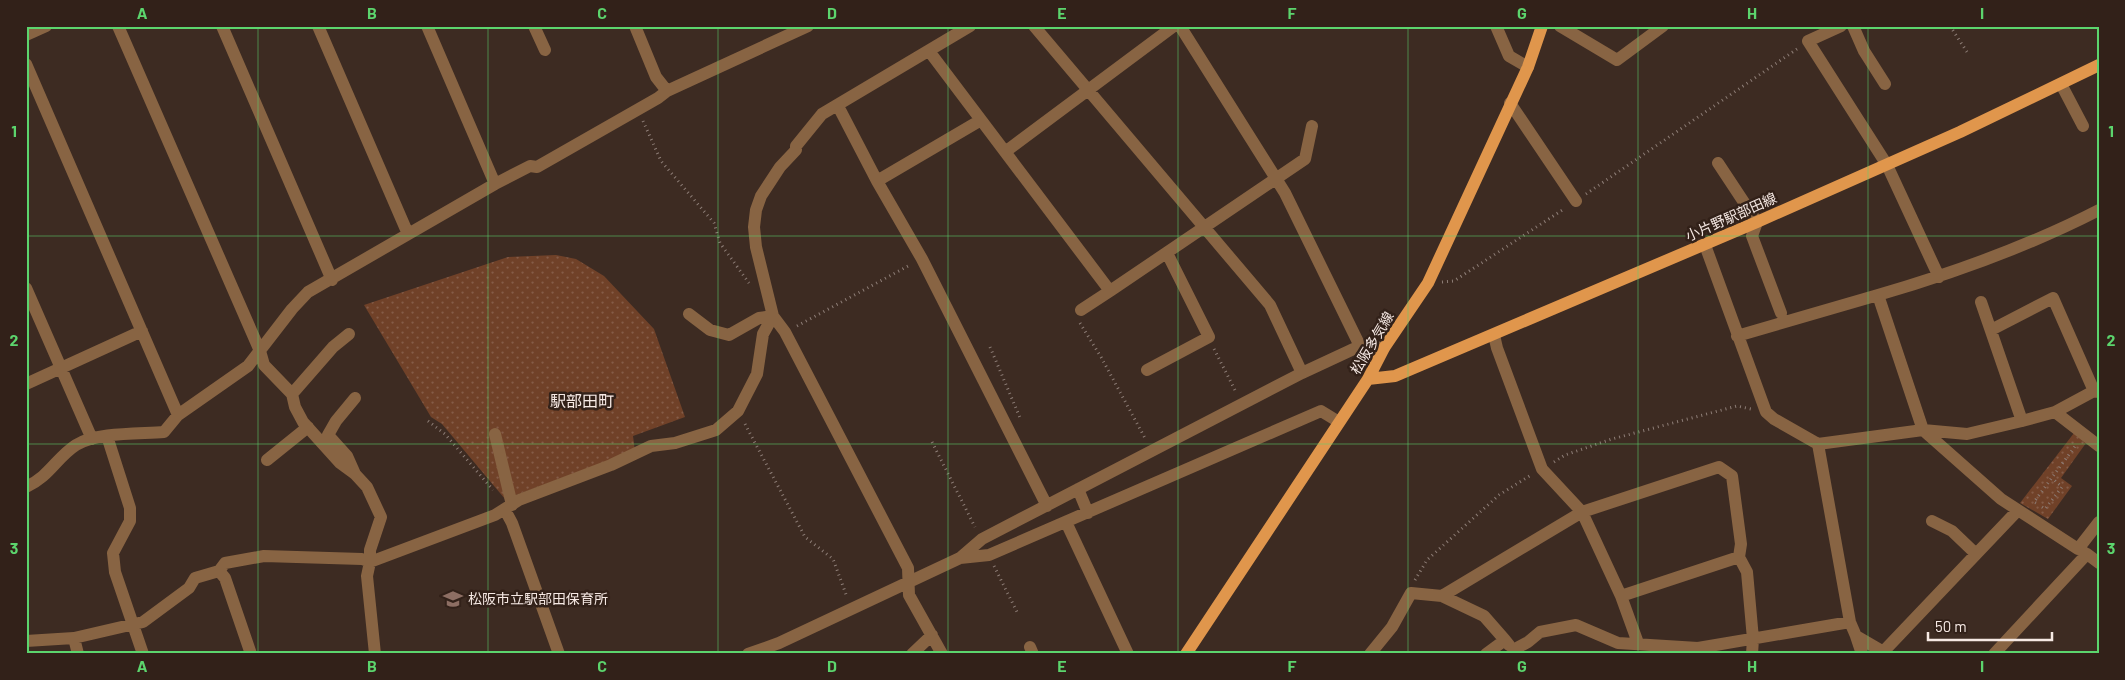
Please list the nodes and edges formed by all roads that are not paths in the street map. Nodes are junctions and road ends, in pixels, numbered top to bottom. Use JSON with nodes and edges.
{"nodes":[{"id":1,"x":46,"y":26,"type":"edge"},
{"id":2,"x":118,"y":26,"type":"edge"},
{"id":3,"x":222,"y":26,"type":"edge"},
{"id":4,"x":318,"y":26,"type":"edge"},
{"id":5,"x":427,"y":26,"type":"edge"},
{"id":6,"x":534,"y":26,"type":"edge"},
{"id":7,"x":634,"y":26,"type":"edge"},
{"id":8,"x":808,"y":26,"type":"edge"},
{"id":9,"x":970,"y":26,"type":"edge"},
{"id":10,"x":1034,"y":26,"type":"edge"},
{"id":11,"x":1174,"y":26,"type":"edge"},
{"id":12,"x":1180,"y":26,"type":"edge"},
{"id":13,"x":1496,"y":26,"type":"edge"},
{"id":14,"x":1542,"y":26,"type":"edge"},
{"id":15,"x":1560,"y":26,"type":"edge"},
{"id":16,"x":1662,"y":26,"type":"edge"},
{"id":17,"x":1841,"y":26,"type":"edge"},
{"id":18,"x":1853,"y":26,"type":"edge"},
{"id":19,"x":781,"y":31,"type":"edge"},
{"id":20,"x":26,"y":35,"type":"edge"},
{"id":21,"x":545,"y":50,"type":"dead end"},
{"id":22,"x":929,"y":51,"type":"junction"},
{"id":23,"x":26,"y":64,"type":"edge"},
{"id":24,"x":2099,"y":65,"type":"edge"},
{"id":25,"x":1528,"y":67,"type":"junction"},
{"id":26,"x":1885,"y":84,"type":"dead end"},
{"id":27,"x":2061,"y":84,"type":"junction"},
{"id":28,"x":1088,"y":90,"type":"junction"},
{"id":29,"x":662,"y":94,"type":"junction"},
{"id":30,"x":1510,"y":103,"type":"junction"},
{"id":31,"x":838,"y":106,"type":"junction"},
{"id":32,"x":981,"y":120,"type":"junction"},
{"id":33,"x":1312,"y":126,"type":"dead end"},
{"id":34,"x":2083,"y":126,"type":"dead end"},
{"id":35,"x":1005,"y":152,"type":"junction"},
{"id":36,"x":1718,"y":163,"type":"dead end"},
{"id":37,"x":1887,"y":164,"type":"junction"},
{"id":38,"x":1277,"y":178,"type":"junction"},
{"id":39,"x":877,"y":181,"type":"junction"},
{"id":40,"x":495,"y":184,"type":"junction"},
{"id":41,"x":1576,"y":201,"type":"road end"},
{"id":42,"x":2099,"y":210,"type":"edge"},
{"id":43,"x":1757,"y":222,"type":"junction"},
{"id":44,"x":1205,"y":227,"type":"junction"},
{"id":45,"x":408,"y":234,"type":"junction"},
{"id":46,"x":1705,"y":245,"type":"junction"},
{"id":47,"x":1167,"y":253,"type":"junction"},
{"id":48,"x":1938,"y":277,"type":"junction"},
{"id":49,"x":332,"y":280,"type":"junction"},
{"id":50,"x":26,"y":288,"type":"edge"},
{"id":51,"x":1110,"y":291,"type":"junction"},
{"id":52,"x":1878,"y":295,"type":"junction"},
{"id":53,"x":1981,"y":302,"type":"dead end"},
{"id":54,"x":771,"y":310,"type":"junction"},
{"id":55,"x":1781,"y":313,"type":"dead end"},
{"id":56,"x":689,"y":314,"type":"dead end"},
{"id":57,"x":1080,"y":316,"type":"road end"},
{"id":58,"x":1991,"y":330,"type":"junction"},
{"id":59,"x":142,"y":332,"type":"junction"},
{"id":60,"x":349,"y":334,"type":"dead end"},
{"id":61,"x":1494,"y":335,"type":"junction"},
{"id":62,"x":1737,"y":336,"type":"junction"},
{"id":63,"x":1360,"y":346,"type":"junction"},
{"id":64,"x":1384,"y":348,"type":"junction"},
{"id":65,"x":260,"y":351,"type":"junction"},
{"id":66,"x":60,"y":368,"type":"junction"},
{"id":67,"x":1147,"y":370,"type":"dead end"},
{"id":68,"x":1302,"y":373,"type":"junction"},
{"id":69,"x":1368,"y":379,"type":"junction"},
{"id":70,"x":26,"y":384,"type":"edge"},
{"id":71,"x":2096,"y":391,"type":"edge"},
{"id":72,"x":292,"y":394,"type":"junction"},
{"id":73,"x":355,"y":398,"type":"dead end"},
{"id":74,"x":2055,"y":412,"type":"junction"},
{"id":75,"x":178,"y":415,"type":"junction"},
{"id":76,"x":2022,"y":421,"type":"junction"},
{"id":77,"x":1339,"y":422,"type":"junction"},
{"id":78,"x":308,"y":427,"type":"junction"},
{"id":79,"x":1923,"y":430,"type":"junction"},
{"id":80,"x":495,"y":434,"type":"dead end"},
{"id":81,"x":107,"y":436,"type":"junction"},
{"id":82,"x":92,"y":439,"type":"junction"},
{"id":83,"x":1818,"y":444,"type":"junction"},
{"id":84,"x":2099,"y":446,"type":"edge"},
{"id":85,"x":267,"y":460,"type":"dead end"},
{"id":86,"x":355,"y":474,"type":"junction"},
{"id":87,"x":26,"y":487,"type":"edge"},
{"id":88,"x":1078,"y":489,"type":"junction"},
{"id":89,"x":1047,"y":506,"type":"junction"},
{"id":90,"x":508,"y":507,"type":"junction"},
{"id":91,"x":2018,"y":510,"type":"junction"},
{"id":92,"x":1582,"y":512,"type":"junction"},
{"id":93,"x":1088,"y":513,"type":"junction"},
{"id":94,"x":1932,"y":521,"type":"dead end"},
{"id":95,"x":1066,"y":522,"type":"junction"},
{"id":96,"x":2099,"y":522,"type":"edge"},
{"id":97,"x":2083,"y":552,"type":"junction"},
{"id":98,"x":1976,"y":554,"type":"junction"},
{"id":99,"x":1739,"y":557,"type":"junction"},
{"id":100,"x":960,"y":558,"type":"junction"},
{"id":101,"x":370,"y":562,"type":"junction"},
{"id":102,"x":2099,"y":563,"type":"edge"},
{"id":103,"x":220,"y":571,"type":"junction"},
{"id":104,"x":908,"y":581,"type":"junction"},
{"id":105,"x":1442,"y":596,"type":"junction"},
{"id":106,"x":1621,"y":596,"type":"junction"},
{"id":107,"x":1850,"y":622,"type":"junction"},
{"id":108,"x":132,"y":626,"type":"junction"},
{"id":109,"x":932,"y":635,"type":"junction"},
{"id":110,"x":1856,"y":636,"type":"junction"},
{"id":111,"x":74,"y":638,"type":"junction"},
{"id":112,"x":1753,"y":639,"type":"junction"},
{"id":113,"x":26,"y":641,"type":"edge"},
{"id":114,"x":1511,"y":648,"type":"edge"},
{"id":115,"x":1640,"y":649,"type":"edge"},
{"id":116,"x":1885,"y":653,"type":"edge"},
{"id":117,"x":78,"y":654,"type":"edge"},
{"id":118,"x":143,"y":654,"type":"edge"},
{"id":119,"x":251,"y":654,"type":"edge"},
{"id":120,"x":375,"y":654,"type":"edge"},
{"id":121,"x":559,"y":654,"type":"edge"},
{"id":122,"x":748,"y":654,"type":"edge"},
{"id":123,"x":912,"y":654,"type":"edge"},
{"id":124,"x":942,"y":654,"type":"edge"},
{"id":125,"x":1128,"y":654,"type":"edge"},
{"id":126,"x":1186,"y":654,"type":"edge"},
{"id":127,"x":1370,"y":654,"type":"edge"},
{"id":128,"x":1486,"y":654,"type":"edge"},
{"id":129,"x":1752,"y":654,"type":"edge"},
{"id":130,"x":1862,"y":654,"type":"edge"},
{"id":131,"x":1994,"y":654,"type":"edge"}],
"edges":[{"from":1,"to":20,"type":"street"},
{"from":2,"to":65,"type":"street"},
{"from":3,"to":49,"type":"street"},
{"from":4,"to":45,"type":"street"},
{"from":5,"to":40,"type":"street"},
{"from":6,"to":21,"type":"street"},
{"from":7,"to":29,"type":"street"},
{"from":8,"to":19,"type":"street"},
{"from":9,"to":22,"type":"street"},
{"from":10,"to":28,"type":"street"},
{"from":11,"to":28,"type":"street"},
{"from":12,"to":38,"type":"street"},
{"from":13,"to":25,"type":"street"},
{"from":14,"to":25,"type":"main road","name":"松阪多気線"},
{"from":15,"to":16,"type":"street"},
{"from":17,"to":37,"type":"street"},
{"from":18,"to":26,"type":"street"},
{"from":19,"to":29,"type":"street"},
{"from":22,"to":31,"type":"street"},
{"from":22,"to":32,"type":"street"},
{"from":23,"to":59,"type":"street"},
{"from":24,"to":27,"type":"main road","name":"小片野駅部田線"},
{"from":25,"to":30,"type":"main road","name":"松阪多気線"},
{"from":27,"to":34,"type":"street"},
{"from":27,"to":37,"type":"main road","name":"小片野駅部田線"},
{"from":28,"to":35,"type":"street"},
{"from":28,"to":44,"type":"street"},
{"from":29,"to":40,"type":"street"},
{"from":30,"to":41,"type":"street"},
{"from":30,"to":64,"type":"main road","name":"松阪多気線"},
{"from":31,"to":39,"type":"street"},
{"from":31,"to":54,"type":"street"},
{"from":32,"to":35,"type":"street"},
{"from":32,"to":39,"type":"street"},
{"from":33,"to":38,"type":"street"},
{"from":35,"to":51,"type":"street"},
{"from":36,"to":43,"type":"street"},
{"from":37,"to":43,"type":"main road","name":"小片野駅部田線"},
{"from":37,"to":48,"type":"street"},
{"from":38,"to":44,"type":"street"},
{"from":38,"to":63,"type":"street"},
{"from":39,"to":89,"type":"street"},
{"from":40,"to":45,"type":"street"},
{"from":42,"to":48,"type":"street"},
{"from":43,"to":46,"type":"main road","name":"小片野駅部田線"},
{"from":43,"to":55,"type":"street"},
{"from":44,"to":47,"type":"street"},
{"from":44,"to":68,"type":"street"},
{"from":45,"to":49,"type":"street"},
{"from":46,"to":61,"type":"main road","name":"小片野駅部田線"},
{"from":46,"to":62,"type":"street"},
{"from":47,"to":51,"type":"street"},
{"from":47,"to":67,"type":"street"},
{"from":48,"to":52,"type":"street"},
{"from":49,"to":65,"type":"street"},
{"from":50,"to":66,"type":"street"},
{"from":51,"to":57,"type":"street"},
{"from":52,"to":62,"type":"street"},
{"from":52,"to":79,"type":"street"},
{"from":53,"to":58,"type":"street"},
{"from":54,"to":56,"type":"street"},
{"from":54,"to":90,"type":"street"},
{"from":54,"to":104,"type":"street"},
{"from":58,"to":71,"type":"street"},
{"from":58,"to":76,"type":"street"},
{"from":59,"to":66,"type":"street"},
{"from":59,"to":75,"type":"street"},
{"from":60,"to":72,"type":"street"},
{"from":61,"to":69,"type":"main road","name":"小片野駅部田線"},
{"from":61,"to":92,"type":"street"},
{"from":62,"to":83,"type":"street"},
{"from":63,"to":64,"type":"street"},
{"from":63,"to":68,"type":"street"},
{"from":64,"to":69,"type":"main road","name":"松阪多気線"},
{"from":65,"to":72,"type":"street"},
{"from":65,"to":75,"type":"street"},
{"from":66,"to":70,"type":"street"},
{"from":66,"to":82,"type":"street"},
{"from":68,"to":88,"type":"street"},
{"from":69,"to":77,"type":"main road","name":"松阪多気線"},
{"from":71,"to":74,"type":"street"},
{"from":72,"to":78,"type":"street"},
{"from":73,"to":86,"type":"street"},
{"from":74,"to":76,"type":"street"},
{"from":74,"to":84,"type":"street"},
{"from":75,"to":81,"type":"street"},
{"from":76,"to":79,"type":"street"},
{"from":77,"to":93,"type":"street"},
{"from":77,"to":126,"type":"main road","name":"松阪多気線"},
{"from":78,"to":85,"type":"street"},
{"from":78,"to":86,"type":"street"},
{"from":79,"to":83,"type":"street"},
{"from":79,"to":91,"type":"street"},
{"from":80,"to":90,"type":"street"},
{"from":81,"to":82,"type":"street"},
{"from":81,"to":108,"type":"street"},
{"from":82,"to":87,"type":"street"},
{"from":83,"to":107,"type":"street"},
{"from":86,"to":101,"type":"street"},
{"from":88,"to":89,"type":"street"},
{"from":88,"to":93,"type":"street"},
{"from":89,"to":100,"type":"street"},
{"from":90,"to":101,"type":"street"},
{"from":90,"to":121,"type":"street"},
{"from":91,"to":97,"type":"street"},
{"from":91,"to":98,"type":"street"},
{"from":92,"to":99,"type":"street"},
{"from":92,"to":105,"type":"street"},
{"from":92,"to":106,"type":"street"},
{"from":93,"to":95,"type":"street"},
{"from":94,"to":98,"type":"street"},
{"from":95,"to":100,"type":"street"},
{"from":95,"to":125,"type":"street"},
{"from":96,"to":97,"type":"street"},
{"from":97,"to":102,"type":"street"},
{"from":97,"to":131,"type":"street"},
{"from":98,"to":116,"type":"street"},
{"from":99,"to":106,"type":"street"},
{"from":99,"to":112,"type":"street"},
{"from":100,"to":104,"type":"street"},
{"from":101,"to":103,"type":"street"},
{"from":101,"to":120,"type":"street"},
{"from":103,"to":108,"type":"street"},
{"from":103,"to":119,"type":"street"},
{"from":104,"to":109,"type":"street"},
{"from":104,"to":122,"type":"street"},
{"from":105,"to":114,"type":"street"},
{"from":105,"to":127,"type":"street"},
{"from":106,"to":115,"type":"street"},
{"from":107,"to":110,"type":"street"},
{"from":107,"to":112,"type":"street"},
{"from":108,"to":111,"type":"street"},
{"from":108,"to":118,"type":"street"},
{"from":109,"to":123,"type":"street"},
{"from":109,"to":124,"type":"street"},
{"from":110,"to":116,"type":"street"},
{"from":110,"to":130,"type":"street"},
{"from":111,"to":113,"type":"street"},
{"from":111,"to":117,"type":"street"},
{"from":112,"to":115,"type":"street"},
{"from":112,"to":129,"type":"street"},
{"from":114,"to":115,"type":"street"},
{"from":114,"to":128,"type":"street"}]}
